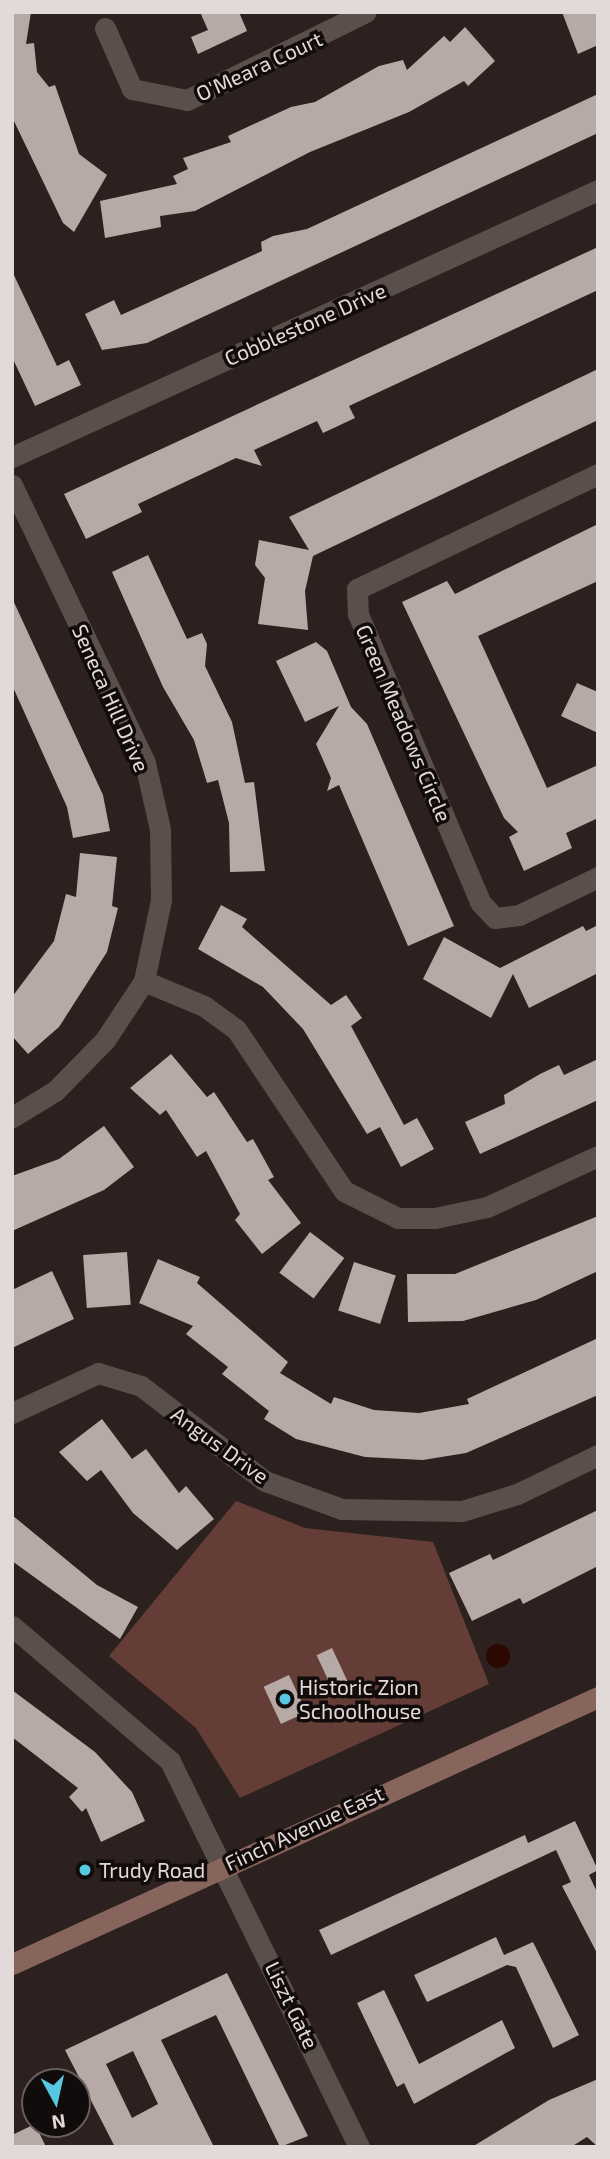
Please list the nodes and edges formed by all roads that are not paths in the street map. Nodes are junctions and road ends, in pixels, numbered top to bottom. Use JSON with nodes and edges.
{"nodes":[{"id":1,"x":366,"y":12,"type":"edge"},
{"id":2,"x":105,"y":28,"type":"dead end"},
{"id":3,"x":598,"y":190,"type":"edge"},
{"id":4,"x":12,"y":457,"type":"edge"},
{"id":5,"x":598,"y":474,"type":"edge"},
{"id":6,"x":12,"y":485,"type":"edge"},
{"id":7,"x":598,"y":877,"type":"edge"},
{"id":8,"x":144,"y":981,"type":"junction"},
{"id":9,"x":12,"y":1116,"type":"edge"},
{"id":10,"x":598,"y":1156,"type":"edge"},
{"id":11,"x":12,"y":1413,"type":"edge"},
{"id":12,"x":598,"y":1455,"type":"edge"},
{"id":13,"x":12,"y":1626,"type":"edge"},
{"id":14,"x":598,"y":1697,"type":"edge"},
{"id":15,"x":223,"y":1864,"type":"junction"},
{"id":16,"x":12,"y":1964,"type":"edge"},
{"id":17,"x":359,"y":2147,"type":"edge"}],
"edges":[{"from":1,"to":2,"type":"street","name":"O'Meara Court"},
{"from":3,"to":4,"type":"street","name":"Cobblestone Drive"},
{"from":5,"to":7,"type":"street","name":"Green Meadows Circle"},
{"from":6,"to":8,"type":"street","name":"Seneca Hill Drive"},
{"from":8,"to":9,"type":"street","name":"Seneca Hill Drive"},
{"from":8,"to":10,"type":"street"},
{"from":11,"to":12,"type":"street","name":"Angus Drive"},
{"from":13,"to":15,"type":"street"},
{"from":14,"to":15,"type":"main road","name":"Finch Avenue East"},
{"from":15,"to":16,"type":"main road","name":"Finch Avenue East"},
{"from":15,"to":17,"type":"street","name":"Liszt Gate"}]}
